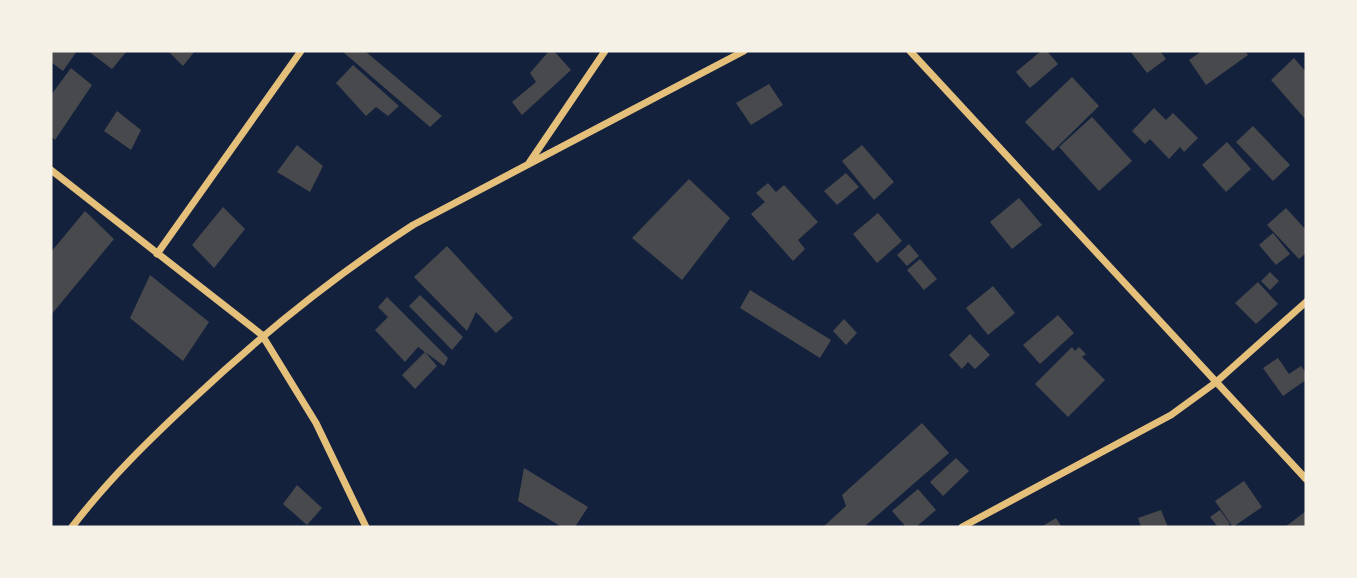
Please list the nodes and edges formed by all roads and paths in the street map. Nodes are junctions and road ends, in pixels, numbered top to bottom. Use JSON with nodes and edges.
{"nodes":[{"id":1,"x":301,"y":51,"type":"edge"},
{"id":2,"x":606,"y":51,"type":"edge"},
{"id":3,"x":744,"y":51,"type":"edge"},
{"id":4,"x":910,"y":51,"type":"edge"},
{"id":5,"x":527,"y":166,"type":"junction"},
{"id":6,"x":51,"y":170,"type":"edge"},
{"id":7,"x":157,"y":254,"type":"junction"},
{"id":8,"x":1306,"y":302,"type":"edge"},
{"id":9,"x":261,"y":335,"type":"junction"},
{"id":10,"x":1215,"y":383,"type":"junction"},
{"id":11,"x":1306,"y":479,"type":"edge"},
{"id":12,"x":72,"y":527,"type":"edge"},
{"id":13,"x":366,"y":527,"type":"edge"},
{"id":14,"x":962,"y":527,"type":"edge"}],
"edges":[{"from":1,"to":7,"type":"street"},
{"from":2,"to":5,"type":"street"},
{"from":3,"to":5,"type":"street"},
{"from":4,"to":10,"type":"street"},
{"from":5,"to":9,"type":"street"},
{"from":6,"to":7,"type":"street"},
{"from":7,"to":9,"type":"street"},
{"from":8,"to":10,"type":"street"},
{"from":9,"to":12,"type":"street"},
{"from":9,"to":13,"type":"street"},
{"from":10,"to":11,"type":"street"},
{"from":10,"to":14,"type":"street"}]}
